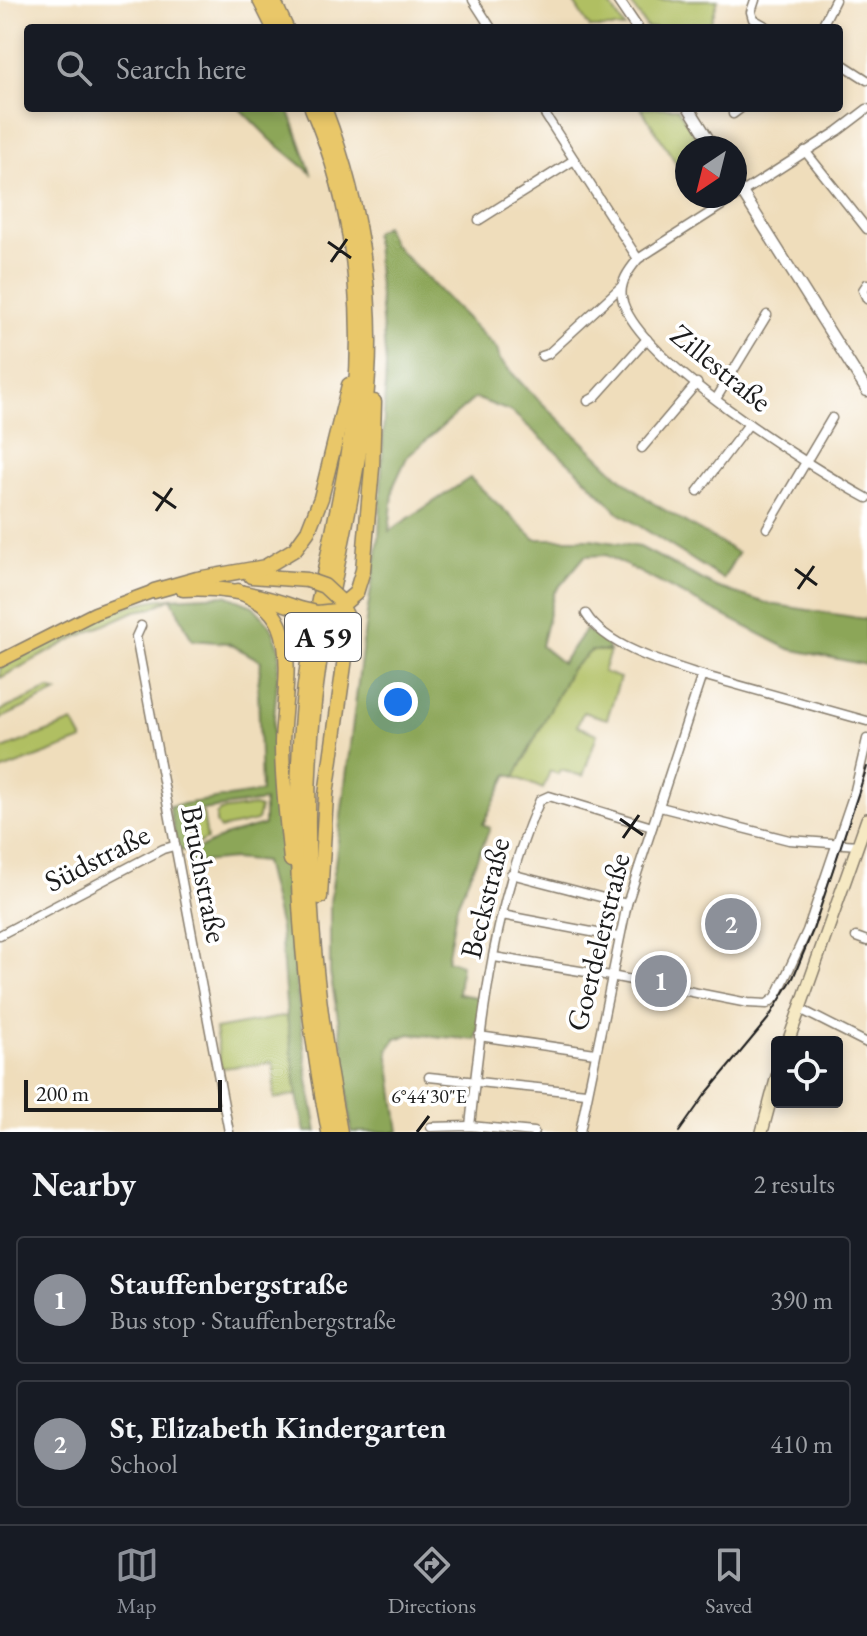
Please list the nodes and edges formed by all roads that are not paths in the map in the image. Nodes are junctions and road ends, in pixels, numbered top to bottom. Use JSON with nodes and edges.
{"nodes":[{"id":1,"x":260,"y":0,"type":"edge"},
{"id":2,"x":273,"y":0,"type":"edge"},
{"id":3,"x":473,"y":0,"type":"edge"},
{"id":4,"x":618,"y":0,"type":"edge"},
{"id":5,"x":755,"y":0,"type":"edge"},
{"id":6,"x":835,"y":0,"type":"edge"},
{"id":7,"x":272,"y":24,"type":"edge"},
{"id":8,"x":284,"y":24,"type":"edge"},
{"id":9,"x":488,"y":24,"type":"edge"},
{"id":10,"x":634,"y":24,"type":"edge"},
{"id":11,"x":762,"y":24,"type":"edge"},
{"id":12,"x":823,"y":24,"type":"edge"},
{"id":13,"x":843,"y":65,"type":"edge"},
{"id":14,"x":867,"y":80,"type":"edge"},
{"id":15,"x":867,"y":109,"type":"edge"},
{"id":16,"x":313,"y":112,"type":"edge"},
{"id":17,"x":326,"y":112,"type":"edge"},
{"id":18,"x":544,"y":112,"type":"edge"},
{"id":19,"x":692,"y":112,"type":"edge"},
{"id":20,"x":706,"y":136,"type":"edge"},
{"id":21,"x":805,"y":151,"type":"junction"},
{"id":22,"x":574,"y":160,"type":"junction"},
{"id":23,"x":747,"y":190,"type":"edge"},
{"id":24,"x":747,"y":201,"type":"edge"},
{"id":25,"x":718,"y":208,"type":"edge"},
{"id":26,"x":479,"y":220,"type":"dead end"},
{"id":27,"x":867,"y":229,"type":"edge"},
{"id":28,"x":638,"y":259,"type":"junction"},
{"id":29,"x":867,"y":284,"type":"edge"},
{"id":30,"x":622,"y":286,"type":"junction"},
{"id":31,"x":867,"y":299,"type":"edge"},
{"id":32,"x":358,"y":303,"type":"junction"},
{"id":33,"x":767,"y":315,"type":"dead end"},
{"id":34,"x":370,"y":336,"type":"junction"},
{"id":35,"x":647,"y":339,"type":"junction"},
{"id":36,"x":542,"y":356,"type":"dead end"},
{"id":37,"x":697,"y":383,"type":"junction"},
{"id":38,"x":867,"y":391,"type":"edge"},
{"id":39,"x":716,"y":399,"type":"junction"},
{"id":40,"x":588,"y":401,"type":"dead end"},
{"id":41,"x":832,"y":418,"type":"dead end"},
{"id":42,"x":749,"y":424,"type":"junction"},
{"id":43,"x":642,"y":448,"type":"dead end"},
{"id":44,"x":805,"y":462,"type":"junction"},
{"id":45,"x":698,"y":491,"type":"dead end"},
{"id":46,"x":867,"y":498,"type":"edge"},
{"id":47,"x":767,"y":528,"type":"dead end"},
{"id":48,"x":230,"y":575,"type":"junction"},
{"id":49,"x":154,"y":591,"type":"junction"},
{"id":50,"x":238,"y":591,"type":"junction"},
{"id":51,"x":339,"y":605,"type":"junction"},
{"id":52,"x":586,"y":614,"type":"dead end"},
{"id":53,"x":141,"y":626,"type":"dead end"},
{"id":54,"x":0,"y":661,"type":"edge"},
{"id":55,"x":702,"y":675,"type":"junction"},
{"id":56,"x":867,"y":721,"type":"edge"},
{"id":57,"x":867,"y":739,"type":"edge"},
{"id":58,"x":660,"y":807,"type":"junction"},
{"id":59,"x":867,"y":819,"type":"edge"},
{"id":60,"x":652,"y":827,"type":"junction"},
{"id":61,"x":836,"y":844,"type":"junction"},
{"id":62,"x":862,"y":845,"type":"edge"},
{"id":63,"x":174,"y":846,"type":"junction"},
{"id":64,"x":511,"y":874,"type":"junction"},
{"id":65,"x":627,"y":904,"type":"junction"},
{"id":66,"x":502,"y":915,"type":"junction"},
{"id":67,"x":303,"y":930,"type":"junction"},
{"id":68,"x":0,"y":935,"type":"edge"},
{"id":69,"x":618,"y":937,"type":"junction"},
{"id":70,"x":856,"y":937,"type":"dead end"},
{"id":71,"x":867,"y":941,"type":"edge"},
{"id":72,"x":315,"y":942,"type":"junction"},
{"id":73,"x":494,"y":957,"type":"junction"},
{"id":74,"x":611,"y":976,"type":"junction"},
{"id":75,"x":800,"y":1009,"type":"junction"},
{"id":76,"x":479,"y":1036,"type":"junction"},
{"id":77,"x":790,"y":1036,"type":"edge"},
{"id":78,"x":867,"y":1043,"type":"edge"},
{"id":79,"x":595,"y":1053,"type":"junction"},
{"id":80,"x":429,"y":1077,"type":"dead end"},
{"id":81,"x":474,"y":1082,"type":"junction"},
{"id":82,"x":586,"y":1093,"type":"junction"},
{"id":83,"x":771,"y":1098,"type":"edge"},
{"id":84,"x":470,"y":1126,"type":"junction"},
{"id":85,"x":431,"y":1127,"type":"dead end"},
{"id":86,"x":229,"y":1132,"type":"edge"},
{"id":87,"x":329,"y":1132,"type":"edge"},
{"id":88,"x":340,"y":1132,"type":"edge"},
{"id":89,"x":534,"y":1132,"type":"edge"},
{"id":90,"x":580,"y":1132,"type":"edge"},
{"id":91,"x":762,"y":1132,"type":"edge"}],
"edges":[{"from":1,"to":7,"type":"highway"},
{"from":2,"to":8,"type":"highway"},
{"from":3,"to":9,"type":"street"},
{"from":4,"to":10,"type":"street"},
{"from":5,"to":11,"type":"street"},
{"from":6,"to":12,"type":"street"},
{"from":13,"to":14,"type":"street"},
{"from":15,"to":21,"type":"street"},
{"from":16,"to":32,"type":"highway","number":"A 59"},
{"from":17,"to":34,"type":"highway","number":"A 59"},
{"from":18,"to":22,"type":"street"},
{"from":19,"to":20,"type":"street"},
{"from":21,"to":23,"type":"street"},
{"from":21,"to":27,"type":"street"},
{"from":22,"to":26,"type":"street"},
{"from":22,"to":28,"type":"street"},
{"from":24,"to":38,"type":"street"},
{"from":25,"to":28,"type":"street"},
{"from":28,"to":30,"type":"street"},
{"from":29,"to":31,"type":"street"},
{"from":30,"to":35,"type":"street","name":"Zillestraße"},
{"from":30,"to":36,"type":"street"},
{"from":32,"to":48,"type":"highway"},
{"from":32,"to":67,"type":"highway","number":"A 59"},
{"from":33,"to":39,"type":"street"},
{"from":34,"to":51,"type":"highway"},
{"from":34,"to":72,"type":"highway","number":"A 59"},
{"from":35,"to":37,"type":"street","name":"Zillestraße"},
{"from":35,"to":40,"type":"street"},
{"from":37,"to":39,"type":"street","name":"Zillestraße"},
{"from":37,"to":43,"type":"street"},
{"from":39,"to":42,"type":"street","name":"Zillestraße"},
{"from":41,"to":44,"type":"street"},
{"from":42,"to":44,"type":"street","name":"Zillestraße"},
{"from":42,"to":45,"type":"street"},
{"from":44,"to":46,"type":"street","name":"Zillestraße"},
{"from":44,"to":47,"type":"street"},
{"from":48,"to":49,"type":"highway"},
{"from":48,"to":51,"type":"highway","bridge":true},
{"from":49,"to":50,"type":"highway"},
{"from":49,"to":54,"type":"main road"},
{"from":50,"to":51,"type":"highway","bridge":true},
{"from":50,"to":67,"type":"highway"},
{"from":51,"to":72,"type":"highway"},
{"from":52,"to":55,"type":"street"},
{"from":53,"to":63,"type":"street","name":"Bruchstraße"},
{"from":55,"to":56,"type":"street"},
{"from":55,"to":58,"type":"street","name":"Goerdelerstraße"},
{"from":57,"to":61,"type":"street"},
{"from":58,"to":60,"type":"street","name":"Goerdelerstraße"},
{"from":58,"to":61,"type":"street"},
{"from":59,"to":62,"type":"main road"},
{"from":60,"to":64,"type":"street","name":"Beckstraße"},
{"from":60,"to":65,"type":"street","name":"Goerdelerstraße"},
{"from":61,"to":62,"type":"street"},
{"from":61,"to":74,"type":"street"},
{"from":62,"to":75,"type":"main road"},
{"from":63,"to":68,"type":"street","name":"Südstraße"},
{"from":63,"to":86,"type":"street","name":"Bruchstraße"},
{"from":64,"to":65,"type":"street"},
{"from":64,"to":66,"type":"street","name":"Beckstraße"},
{"from":65,"to":69,"type":"street","name":"Goerdelerstraße"},
{"from":66,"to":69,"type":"street"},
{"from":66,"to":73,"type":"street","name":"Beckstraße"},
{"from":67,"to":87,"type":"highway","number":"A 59"},
{"from":69,"to":74,"type":"street","name":"Goerdelerstraße"},
{"from":70,"to":71,"type":"street"},
{"from":72,"to":88,"type":"highway","number":"A 59"},
{"from":73,"to":74,"type":"street"},
{"from":73,"to":76,"type":"street","name":"Beckstraße"},
{"from":74,"to":79,"type":"street","name":"Goerdelerstraße"},
{"from":75,"to":77,"type":"main road"},
{"from":75,"to":78,"type":"street"},
{"from":76,"to":79,"type":"street"},
{"from":76,"to":81,"type":"street","name":"Beckstraße"},
{"from":79,"to":82,"type":"street","name":"Goerdelerstraße"},
{"from":80,"to":81,"type":"street"},
{"from":81,"to":82,"type":"street"},
{"from":81,"to":84,"type":"street","name":"Beckstraße"},
{"from":82,"to":90,"type":"street","name":"Goerdelerstraße"},
{"from":83,"to":91,"type":"main road"},
{"from":84,"to":85,"type":"street"},
{"from":84,"to":89,"type":"street"}]}
